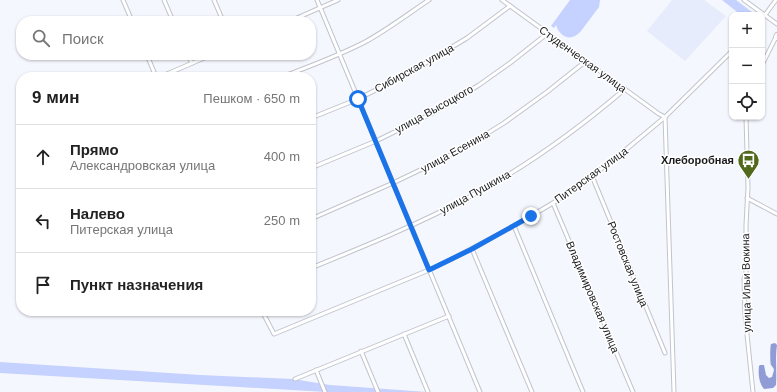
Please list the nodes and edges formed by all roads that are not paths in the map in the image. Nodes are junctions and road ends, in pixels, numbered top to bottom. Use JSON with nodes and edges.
{"nodes":[{"id":1,"x":123,"y":0,"type":"edge"},
{"id":2,"x":164,"y":0,"type":"edge"},
{"id":3,"x":214,"y":0,"type":"edge"},
{"id":4,"x":317,"y":0,"type":"edge"},
{"id":5,"x":338,"y":0,"type":"edge"},
{"id":6,"x":502,"y":0,"type":"edge"},
{"id":7,"x":744,"y":0,"type":"edge"},
{"id":8,"x":776,"y":0,"type":"edge"},
{"id":9,"x":427,"y":1,"type":"edge"},
{"id":10,"x":510,"y":6,"type":"junction"},
{"id":11,"x":320,"y":8,"type":"junction"},
{"id":12,"x":761,"y":12,"type":"edge"},
{"id":13,"x":765,"y":15,"type":"joint"},
{"id":14,"x":130,"y":16,"type":"edge"},
{"id":15,"x":171,"y":16,"type":"edge"},
{"id":16,"x":221,"y":16,"type":"edge"},
{"id":17,"x":302,"y":16,"type":"edge"},
{"id":18,"x":777,"y":24,"type":"edge"},
{"id":19,"x":548,"y":33,"type":"junction"},
{"id":20,"x":777,"y":37,"type":"edge"},
{"id":21,"x":339,"y":54,"type":"junction"},
{"id":22,"x":729,"y":54,"type":"edge"},
{"id":23,"x":765,"y":59,"type":"edge"},
{"id":24,"x":148,"y":60,"type":"edge"},
{"id":25,"x":190,"y":60,"type":"edge"},
{"id":26,"x":199,"y":60,"type":"edge"},
{"id":27,"x":586,"y":61,"type":"junction"},
{"id":28,"x":192,"y":63,"type":"junction"},
{"id":29,"x":154,"y":72,"type":"edge"},
{"id":30,"x":171,"y":72,"type":"edge"},
{"id":31,"x":294,"y":72,"type":"edge"},
{"id":32,"x":625,"y":89,"type":"junction"},
{"id":33,"x":358,"y":99,"type":"junction"},
{"id":34,"x":316,"y":116,"type":"edge"},
{"id":35,"x":665,"y":117,"type":"junction"},
{"id":36,"x":746,"y":120,"type":"edge"},
{"id":37,"x":376,"y":141,"type":"junction"},
{"id":38,"x":316,"y":166,"type":"edge"},
{"id":39,"x":592,"y":176,"type":"junction"},
{"id":40,"x":393,"y":183,"type":"junction"},
{"id":41,"x":747,"y":198,"type":"junction"},
{"id":42,"x":553,"y":203,"type":"junction"},
{"id":43,"x":777,"y":213,"type":"edge"},
{"id":44,"x":316,"y":217,"type":"edge"},
{"id":45,"x":411,"y":226,"type":"junction"},
{"id":46,"x":514,"y":226,"type":"junction"},
{"id":47,"x":472,"y":249,"type":"junction"},
{"id":48,"x":316,"y":266,"type":"edge"},
{"id":49,"x":429,"y":270,"type":"junction"},
{"id":50,"x":265,"y":316,"type":"edge"},
{"id":51,"x":449,"y":316,"type":"junction"},
{"id":52,"x":404,"y":334,"type":"junction"},
{"id":53,"x":361,"y":351,"type":"junction"},
{"id":54,"x":665,"y":353,"type":"dead end"},
{"id":55,"x":316,"y":370,"type":"junction"},
{"id":56,"x":295,"y":379,"type":"dead end"},
{"id":57,"x":325,"y":392,"type":"edge"},
{"id":58,"x":378,"y":392,"type":"edge"},
{"id":59,"x":428,"y":392,"type":"edge"},
{"id":60,"x":480,"y":392,"type":"edge"},
{"id":61,"x":532,"y":392,"type":"edge"},
{"id":62,"x":583,"y":392,"type":"edge"},
{"id":63,"x":633,"y":392,"type":"edge"},
{"id":64,"x":674,"y":392,"type":"edge"},
{"id":65,"x":753,"y":392,"type":"edge"}],
"edges":[{"from":1,"to":14,"type":"street"},
{"from":2,"to":15,"type":"street"},
{"from":3,"to":16,"type":"street"},
{"from":4,"to":11,"type":"street"},
{"from":5,"to":11,"type":"street"},
{"from":6,"to":10,"type":"street","name":"Студенческая улица"},
{"from":7,"to":12,"type":"street"},
{"from":8,"to":13,"type":"street"},
{"from":9,"to":21,"type":"street"},
{"from":10,"to":19,"type":"street","name":"Студенческая улица"},
{"from":10,"to":33,"type":"street","name":"Сибирская улица"},
{"from":11,"to":17,"type":"street"},
{"from":11,"to":21,"type":"street"},
{"from":13,"to":18,"type":"street"},
{"from":19,"to":27,"type":"street","name":"Студенческая улица"},
{"from":19,"to":37,"type":"street","name":"улица Высоцкого"},
{"from":20,"to":23,"type":"street"},
{"from":21,"to":31,"type":"street"},
{"from":21,"to":33,"type":"street"},
{"from":22,"to":35,"type":"street","name":"Питерская улица"},
{"from":24,"to":29,"type":"street"},
{"from":25,"to":28,"type":"street"},
{"from":26,"to":28,"type":"street"},
{"from":27,"to":32,"type":"street","name":"Студенческая улица"},
{"from":27,"to":40,"type":"street","name":"улица Есенина"},
{"from":28,"to":30,"type":"street"},
{"from":32,"to":35,"type":"street","name":"Студенческая улица"},
{"from":32,"to":45,"type":"street","name":"улица Пушкина"},
{"from":33,"to":34,"type":"street","name":"Сибирская улица"},
{"from":33,"to":37,"type":"street"},
{"from":35,"to":39,"type":"street","name":"Питерская улица"},
{"from":35,"to":64,"type":"street"},
{"from":36,"to":41,"type":"street","name":"улица Ильи Вокина"},
{"from":37,"to":38,"type":"street","name":"улица Высоцкого"},
{"from":37,"to":40,"type":"street"},
{"from":39,"to":42,"type":"street","name":"Питерская улица"},
{"from":39,"to":54,"type":"street","name":"Ростовская улица"},
{"from":40,"to":44,"type":"street","name":"улица Есенина"},
{"from":40,"to":45,"type":"street"},
{"from":41,"to":43,"type":"street"},
{"from":41,"to":65,"type":"street","name":"улица Ильи Вокина"},
{"from":42,"to":46,"type":"street","name":"Питерская улица"},
{"from":42,"to":63,"type":"street","name":"Владимировская улица"},
{"from":45,"to":48,"type":"street","name":"улица Пушкина"},
{"from":45,"to":49,"type":"street"},
{"from":46,"to":47,"type":"street","name":"Питерская улица"},
{"from":46,"to":62,"type":"street"},
{"from":47,"to":49,"type":"street","name":"Питерская улица"},
{"from":47,"to":61,"type":"street"},
{"from":49,"to":50,"type":"street","name":"Питерская улица"},
{"from":49,"to":51,"type":"street"},
{"from":51,"to":52,"type":"street"},
{"from":51,"to":60,"type":"street"},
{"from":52,"to":53,"type":"street"},
{"from":52,"to":59,"type":"street"},
{"from":53,"to":55,"type":"street"},
{"from":53,"to":58,"type":"street"},
{"from":55,"to":56,"type":"street"},
{"from":55,"to":57,"type":"street"}]}
